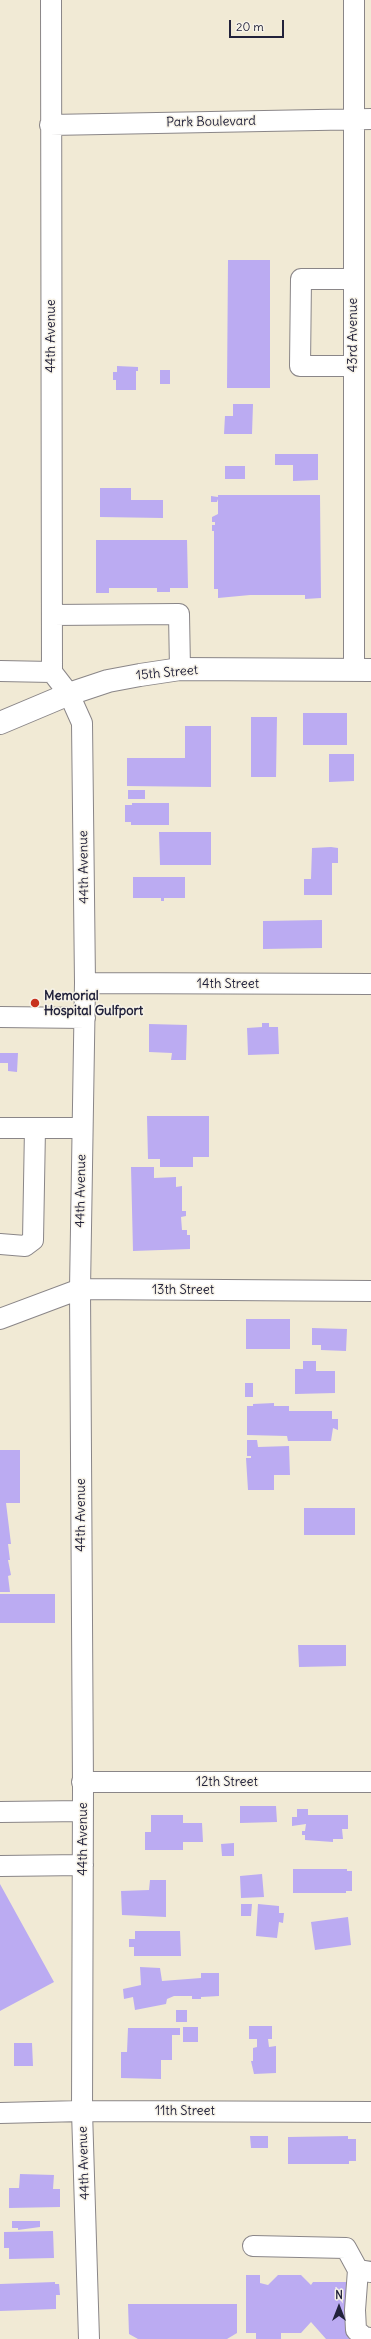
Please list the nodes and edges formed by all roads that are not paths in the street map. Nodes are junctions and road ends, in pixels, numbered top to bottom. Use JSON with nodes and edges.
{"nodes":[{"id":1,"x":51,"y":0,"type":"edge"},
{"id":2,"x":354,"y":0,"type":"edge"},
{"id":3,"x":362,"y":119,"type":"edge"},
{"id":4,"x":50,"y":125,"type":"junction"},
{"id":5,"x":353,"y":279,"type":"junction"},
{"id":6,"x":354,"y":366,"type":"junction"},
{"id":7,"x":52,"y":615,"type":"junction"},
{"id":8,"x":180,"y":669,"type":"junction"},
{"id":9,"x":362,"y":670,"type":"edge"},
{"id":10,"x":0,"y":671,"type":"edge"},
{"id":11,"x":52,"y":672,"type":"junction"},
{"id":12,"x":69,"y":694,"type":"junction"},
{"id":13,"x":0,"y":723,"type":"edge"},
{"id":14,"x":85,"y":983,"type":"junction"},
{"id":15,"x":371,"y":984,"type":"edge"},
{"id":16,"x":0,"y":1017,"type":"edge"},
{"id":17,"x":85,"y":1018,"type":"junction"},
{"id":18,"x":0,"y":1128,"type":"edge"},
{"id":19,"x":35,"y":1128,"type":"junction"},
{"id":20,"x":82,"y":1128,"type":"junction"},
{"id":21,"x":0,"y":1244,"type":"edge"},
{"id":22,"x":80,"y":1290,"type":"junction"},
{"id":23,"x":371,"y":1291,"type":"edge"},
{"id":24,"x":0,"y":1318,"type":"edge"},
{"id":25,"x":82,"y":1782,"type":"junction"},
{"id":26,"x":371,"y":1782,"type":"edge"},
{"id":27,"x":83,"y":1811,"type":"junction"},
{"id":28,"x":0,"y":1812,"type":"edge"},
{"id":29,"x":83,"y":1865,"type":"junction"},
{"id":30,"x":0,"y":1866,"type":"edge"},
{"id":31,"x":82,"y":2111,"type":"junction"},
{"id":32,"x":371,"y":2112,"type":"edge"},
{"id":33,"x":0,"y":2113,"type":"edge"},
{"id":34,"x":253,"y":2246,"type":"dead end"},
{"id":35,"x":364,"y":2271,"type":"edge"},
{"id":36,"x":371,"y":2338,"type":"edge"},
{"id":37,"x":89,"y":2339,"type":"edge"}],
"edges":[{"from":1,"to":4,"type":"street","name":"44th Avenue"},
{"from":2,"to":3,"type":"street","name":"43rd Avenue"},
{"from":3,"to":4,"type":"street","name":"Park Boulevard"},
{"from":3,"to":5,"type":"street","name":"43rd Avenue"},
{"from":4,"to":7,"type":"street","name":"44th Avenue"},
{"from":5,"to":6,"type":"street","name":"43rd Avenue"},
{"from":5,"to":6,"type":"street"},
{"from":6,"to":9,"type":"street","name":"43rd Avenue"},
{"from":7,"to":8,"type":"street"},
{"from":7,"to":11,"type":"street","name":"44th Avenue"},
{"from":8,"to":9,"type":"main road","name":"15th Street"},
{"from":8,"to":12,"type":"main road","name":"15th Street"},
{"from":10,"to":11,"type":"street"},
{"from":11,"to":12,"type":"street"},
{"from":12,"to":13,"type":"main road","name":"15th Street"},
{"from":12,"to":14,"type":"street","name":"44th Avenue"},
{"from":14,"to":15,"type":"street","name":"14th Street"},
{"from":14,"to":17,"type":"street","name":"44th Avenue"},
{"from":16,"to":17,"type":"street"},
{"from":17,"to":20,"type":"street","name":"44th Avenue"},
{"from":18,"to":19,"type":"street"},
{"from":19,"to":20,"type":"street"},
{"from":19,"to":21,"type":"street"},
{"from":20,"to":22,"type":"street","name":"44th Avenue"},
{"from":22,"to":23,"type":"street","name":"13th Street"},
{"from":22,"to":24,"type":"street","name":"13th Street"},
{"from":22,"to":25,"type":"street","name":"44th Avenue"},
{"from":25,"to":26,"type":"street","name":"12th Street"},
{"from":25,"to":27,"type":"street","name":"44th Avenue"},
{"from":27,"to":28,"type":"street"},
{"from":27,"to":29,"type":"street","name":"44th Avenue"},
{"from":29,"to":30,"type":"street"},
{"from":29,"to":31,"type":"street","name":"44th Avenue"},
{"from":31,"to":32,"type":"street","name":"11th Street"},
{"from":31,"to":33,"type":"street","name":"11th Street"},
{"from":31,"to":37,"type":"street","name":"44th Avenue"},
{"from":34,"to":35,"type":"street"},
{"from":35,"to":36,"type":"street"}]}
